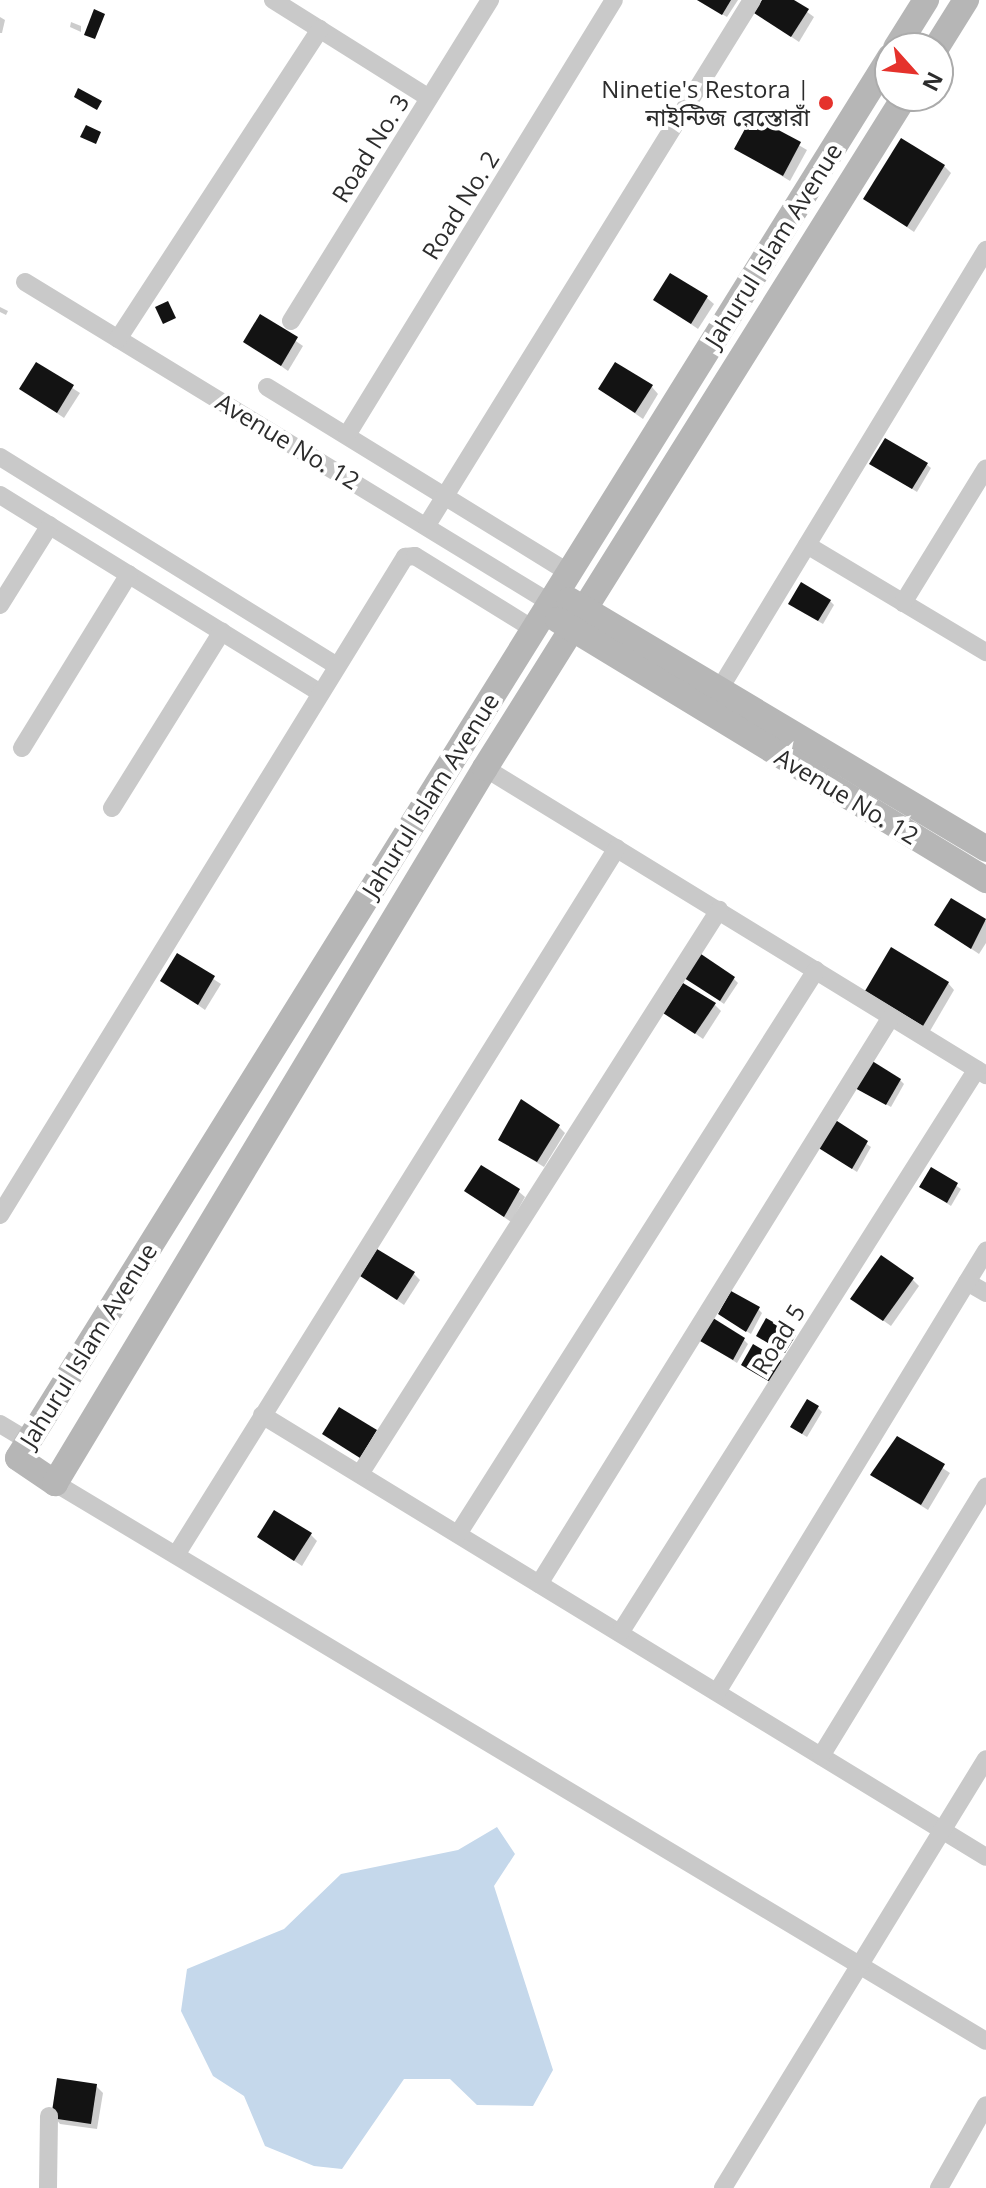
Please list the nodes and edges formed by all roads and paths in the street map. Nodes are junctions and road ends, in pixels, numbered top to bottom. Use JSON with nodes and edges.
{"nodes":[{"id":1,"x":273,"y":0,"type":"edge"},
{"id":2,"x":490,"y":0,"type":"edge"},
{"id":3,"x":614,"y":0,"type":"edge"},
{"id":4,"x":752,"y":0,"type":"edge"},
{"id":5,"x":926,"y":0,"type":"edge"},
{"id":6,"x":966,"y":0,"type":"edge"},
{"id":7,"x":320,"y":29,"type":"junction"},
{"id":8,"x":906,"y":32,"type":"edge"},
{"id":9,"x":946,"y":32,"type":"edge"},
{"id":10,"x":874,"y":83,"type":"edge"},
{"id":11,"x":429,"y":98,"type":"junction"},
{"id":12,"x":895,"y":112,"type":"edge"},
{"id":13,"x":986,"y":250,"type":"edge"},
{"id":14,"x":25,"y":282,"type":"dead end"},
{"id":15,"x":291,"y":321,"type":"dead end"},
{"id":16,"x":118,"y":339,"type":"junction"},
{"id":17,"x":267,"y":387,"type":"dead end"},
{"id":18,"x":347,"y":435,"type":"junction"},
{"id":19,"x":0,"y":457,"type":"edge"},
{"id":20,"x":986,"y":468,"type":"edge"},
{"id":21,"x":443,"y":494,"type":"junction"},
{"id":22,"x":0,"y":495,"type":"edge"},
{"id":23,"x":50,"y":525,"type":"junction"},
{"id":24,"x":427,"y":525,"type":"junction"},
{"id":25,"x":807,"y":545,"type":"junction"},
{"id":26,"x":129,"y":574,"type":"junction"},
{"id":27,"x":550,"y":601,"type":"junction"},
{"id":28,"x":903,"y":603,"type":"junction"},
{"id":29,"x":0,"y":605,"type":"edge"},
{"id":30,"x":578,"y":618,"type":"junction"},
{"id":31,"x":222,"y":631,"type":"junction"},
{"id":32,"x":986,"y":652,"type":"edge"},
{"id":33,"x":336,"y":665,"type":"junction"},
{"id":34,"x":719,"y":690,"type":"junction"},
{"id":35,"x":319,"y":692,"type":"junction"},
{"id":36,"x":22,"y":748,"type":"dead end"},
{"id":37,"x":485,"y":768,"type":"junction"},
{"id":38,"x":112,"y":808,"type":"dead end"},
{"id":39,"x":617,"y":848,"type":"junction"},
{"id":40,"x":986,"y":849,"type":"edge"},
{"id":41,"x":986,"y":880,"type":"edge"},
{"id":42,"x":719,"y":910,"type":"junction"},
{"id":43,"x":816,"y":970,"type":"junction"},
{"id":44,"x":891,"y":1017,"type":"junction"},
{"id":45,"x":982,"y":1072,"type":"edge"},
{"id":46,"x":0,"y":1215,"type":"edge"},
{"id":47,"x":986,"y":1251,"type":"edge"},
{"id":48,"x":967,"y":1282,"type":"junction"},
{"id":49,"x":986,"y":1293,"type":"edge"},
{"id":50,"x":262,"y":1415,"type":"junction"},
{"id":51,"x":0,"y":1424,"type":"edge"},
{"id":52,"x":28,"y":1441,"type":"junction"},
{"id":53,"x":360,"y":1474,"type":"junction"},
{"id":54,"x":55,"y":1483,"type":"junction"},
{"id":55,"x":986,"y":1487,"type":"edge"},
{"id":56,"x":458,"y":1534,"type":"junction"},
{"id":57,"x":176,"y":1555,"type":"junction"},
{"id":58,"x":539,"y":1584,"type":"junction"},
{"id":59,"x":620,"y":1633,"type":"junction"},
{"id":60,"x":717,"y":1692,"type":"junction"},
{"id":61,"x":821,"y":1756,"type":"junction"},
{"id":62,"x":986,"y":1759,"type":"edge"},
{"id":63,"x":943,"y":1830,"type":"junction"},
{"id":64,"x":986,"y":1857,"type":"edge"},
{"id":65,"x":862,"y":1967,"type":"junction"},
{"id":66,"x":986,"y":2041,"type":"edge"},
{"id":67,"x":986,"y":2105,"type":"edge"},
{"id":68,"x":49,"y":2116,"type":"dead end"},
{"id":69,"x":48,"y":2188,"type":"edge"},
{"id":70,"x":723,"y":2188,"type":"edge"},
{"id":71,"x":940,"y":2188,"type":"edge"}],
"edges":[{"from":1,"to":7,"type":"street"},
{"from":2,"to":11,"type":"street","name":"Road No. 3"},
{"from":3,"to":18,"type":"street","name":"Road No. 2"},
{"from":4,"to":21,"type":"street"},
{"from":5,"to":8,"type":"street"},
{"from":6,"to":9,"type":"street"},
{"from":7,"to":11,"type":"street"},
{"from":7,"to":16,"type":"street"},
{"from":10,"to":27,"type":"street","name":"Jahurul Islam Avenue"},
{"from":11,"to":15,"type":"street","name":"Road No. 3"},
{"from":12,"to":30,"type":"street","name":"Jahurul Islam Avenue"},
{"from":13,"to":25,"type":"street"},
{"from":14,"to":16,"type":"street","name":"Avenue No. 12"},
{"from":16,"to":24,"type":"street","name":"Avenue No. 12"},
{"from":17,"to":18,"type":"street","name":"Avenue No. 12"},
{"from":18,"to":21,"type":"street","name":"Avenue No. 12"},
{"from":19,"to":33,"type":"street"},
{"from":20,"to":28,"type":"street"},
{"from":21,"to":24,"type":"street"},
{"from":21,"to":27,"type":"street","name":"Avenue No. 12"},
{"from":22,"to":23,"type":"street"},
{"from":23,"to":26,"type":"street"},
{"from":23,"to":29,"type":"street"},
{"from":24,"to":27,"type":"street","name":"Avenue No. 12"},
{"from":25,"to":28,"type":"street"},
{"from":25,"to":34,"type":"street"},
{"from":26,"to":31,"type":"street"},
{"from":26,"to":36,"type":"street"},
{"from":27,"to":30,"type":"street","name":"Avenue No. 12"},
{"from":27,"to":33,"type":"street"},
{"from":27,"to":52,"type":"street","name":"Jahurul Islam Avenue"},
{"from":28,"to":32,"type":"street"},
{"from":30,"to":34,"type":"street","name":"Avenue No. 12"},
{"from":30,"to":37,"type":"street","name":"Jahurul Islam Avenue"},
{"from":30,"to":41,"type":"street","name":"Avenue No. 12"},
{"from":31,"to":35,"type":"street"},
{"from":31,"to":38,"type":"street"},
{"from":33,"to":35,"type":"street"},
{"from":34,"to":40,"type":"street","name":"Avenue No. 12"},
{"from":35,"to":46,"type":"street"},
{"from":37,"to":39,"type":"street"},
{"from":37,"to":54,"type":"street","name":"Jahurul Islam Avenue"},
{"from":39,"to":42,"type":"street"},
{"from":39,"to":50,"type":"street"},
{"from":42,"to":43,"type":"street"},
{"from":42,"to":53,"type":"street"},
{"from":43,"to":44,"type":"street"},
{"from":43,"to":56,"type":"street"},
{"from":44,"to":45,"type":"street"},
{"from":44,"to":58,"type":"street"},
{"from":45,"to":59,"type":"street","name":"Road 5"},
{"from":47,"to":48,"type":"street"},
{"from":48,"to":49,"type":"street"},
{"from":48,"to":60,"type":"street"},
{"from":50,"to":53,"type":"street"},
{"from":50,"to":57,"type":"street"},
{"from":51,"to":52,"type":"street"},
{"from":52,"to":54,"type":"street","name":"Jahurul Islam Avenue"},
{"from":53,"to":56,"type":"street"},
{"from":54,"to":57,"type":"street"},
{"from":55,"to":61,"type":"street"},
{"from":56,"to":58,"type":"street"},
{"from":57,"to":65,"type":"street"},
{"from":58,"to":59,"type":"street"},
{"from":59,"to":60,"type":"street"},
{"from":60,"to":61,"type":"street"},
{"from":61,"to":63,"type":"street"},
{"from":62,"to":63,"type":"street"},
{"from":63,"to":64,"type":"street"},
{"from":63,"to":65,"type":"street"},
{"from":65,"to":66,"type":"street"},
{"from":65,"to":70,"type":"street"},
{"from":67,"to":71,"type":"street"},
{"from":68,"to":69,"type":"street"}]}
